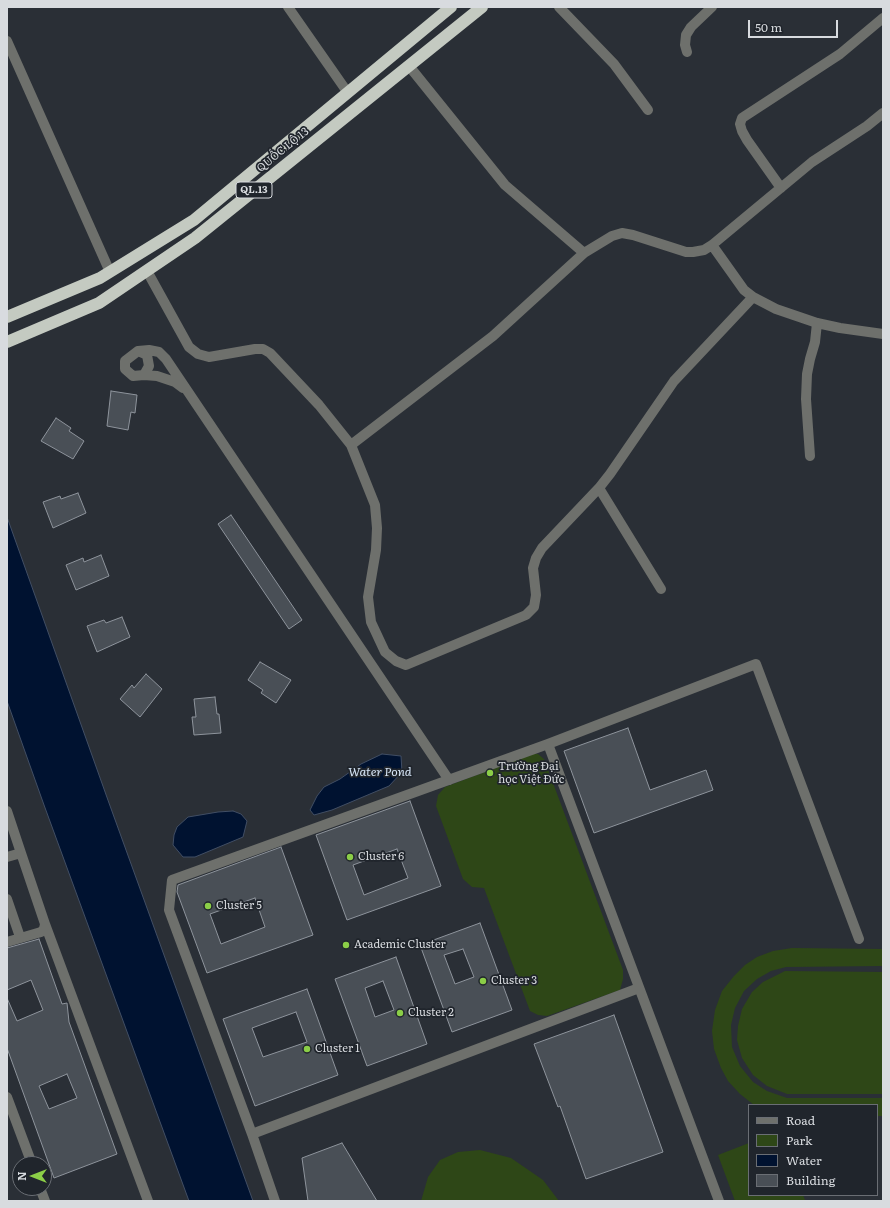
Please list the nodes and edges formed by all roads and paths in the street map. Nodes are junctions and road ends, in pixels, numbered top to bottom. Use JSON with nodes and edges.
{"nodes":[{"id":1,"x":288,"y":7,"type":"edge"},
{"id":2,"x":451,"y":7,"type":"edge"},
{"id":3,"x":482,"y":7,"type":"edge"},
{"id":4,"x":559,"y":7,"type":"edge"},
{"id":5,"x":712,"y":7,"type":"edge"},
{"id":6,"x":883,"y":18,"type":"edge"},
{"id":7,"x":7,"y":41,"type":"edge"},
{"id":8,"x":687,"y":52,"type":"dead end"},
{"id":9,"x":409,"y":66,"type":"junction"},
{"id":10,"x":348,"y":93,"type":"junction"},
{"id":11,"x":648,"y":110,"type":"dead end"},
{"id":12,"x":883,"y":113,"type":"edge"},
{"id":13,"x":781,"y":188,"type":"junction"},
{"id":14,"x":712,"y":245,"type":"junction"},
{"id":15,"x":584,"y":253,"type":"junction"},
{"id":16,"x":147,"y":271,"type":"junction"},
{"id":17,"x":110,"y":272,"type":"junction"},
{"id":18,"x":752,"y":297,"type":"junction"},
{"id":19,"x":7,"y":317,"type":"edge"},
{"id":20,"x":817,"y":323,"type":"junction"},
{"id":21,"x":883,"y":334,"type":"edge"},
{"id":22,"x":7,"y":342,"type":"edge"},
{"id":23,"x":138,"y":351,"type":"junction"},
{"id":24,"x":144,"y":374,"type":"junction"},
{"id":25,"x":188,"y":391,"type":"junction"},
{"id":26,"x":351,"y":444,"type":"junction"},
{"id":27,"x":810,"y":456,"type":"dead end"},
{"id":28,"x":599,"y":488,"type":"junction"},
{"id":29,"x":661,"y":589,"type":"dead end"},
{"id":30,"x":548,"y":744,"type":"junction"},
{"id":31,"x":449,"y":780,"type":"junction"},
{"id":32,"x":7,"y":811,"type":"edge"},
{"id":33,"x":21,"y":853,"type":"junction"},
{"id":34,"x":7,"y":857,"type":"edge"},
{"id":35,"x":7,"y":899,"type":"edge"},
{"id":36,"x":45,"y":924,"type":"junction"},
{"id":37,"x":20,"y":937,"type":"junction"},
{"id":38,"x":859,"y":939,"type":"dead end"},
{"id":39,"x":7,"y":942,"type":"edge"},
{"id":40,"x":640,"y":988,"type":"junction"},
{"id":41,"x":7,"y":1097,"type":"edge"},
{"id":42,"x":252,"y":1134,"type":"junction"},
{"id":43,"x":29,"y":1156,"type":"edge"},
{"id":44,"x":148,"y":1201,"type":"edge"},
{"id":45,"x":275,"y":1201,"type":"edge"},
{"id":46,"x":718,"y":1201,"type":"edge"}],
"edges":[{"from":1,"to":10,"type":"street"},
{"from":2,"to":10,"type":"highway","name":"QUỐC LỘ 13","number":"QL.13"},
{"from":3,"to":9,"type":"highway","name":"QUỐC LỘ 13","number":"QL.13"},
{"from":4,"to":11,"type":"street"},
{"from":5,"to":8,"type":"street"},
{"from":6,"to":13,"type":"street"},
{"from":7,"to":17,"type":"street"},
{"from":9,"to":15,"type":"street"},
{"from":9,"to":16,"type":"highway","name":"QUỐC LỘ 13","number":"QL.13"},
{"from":10,"to":17,"type":"highway","name":"QUỐC LỘ 13","number":"QL.13"},
{"from":12,"to":13,"type":"street"},
{"from":13,"to":14,"type":"street"},
{"from":14,"to":15,"type":"street"},
{"from":14,"to":18,"type":"street"},
{"from":15,"to":26,"type":"street"},
{"from":16,"to":22,"type":"highway","name":"QUỐC LỘ 13","number":"QL.13"},
{"from":16,"to":26,"type":"street"},
{"from":17,"to":19,"type":"highway","name":"QUỐC LỘ 13","number":"QL.13"},
{"from":18,"to":20,"type":"street"},
{"from":18,"to":28,"type":"street"},
{"from":20,"to":21,"type":"street"},
{"from":20,"to":27,"type":"street"},
{"from":23,"to":24,"type":"street"},
{"from":23,"to":24,"type":"street"},
{"from":23,"to":25,"type":"street"},
{"from":24,"to":25,"type":"street"},
{"from":25,"to":31,"type":"street"},
{"from":26,"to":28,"type":"street"},
{"from":28,"to":29,"type":"street"},
{"from":30,"to":31,"type":"street"},
{"from":30,"to":38,"type":"street"},
{"from":30,"to":40,"type":"street"},
{"from":31,"to":42,"type":"street"},
{"from":32,"to":33,"type":"street"},
{"from":33,"to":34,"type":"street"},
{"from":33,"to":36,"type":"street"},
{"from":35,"to":37,"type":"street"},
{"from":36,"to":37,"type":"street"},
{"from":36,"to":44,"type":"street"},
{"from":37,"to":39,"type":"street"},
{"from":40,"to":42,"type":"street"},
{"from":40,"to":46,"type":"street"},
{"from":41,"to":43,"type":"street"},
{"from":42,"to":45,"type":"street"}]}
